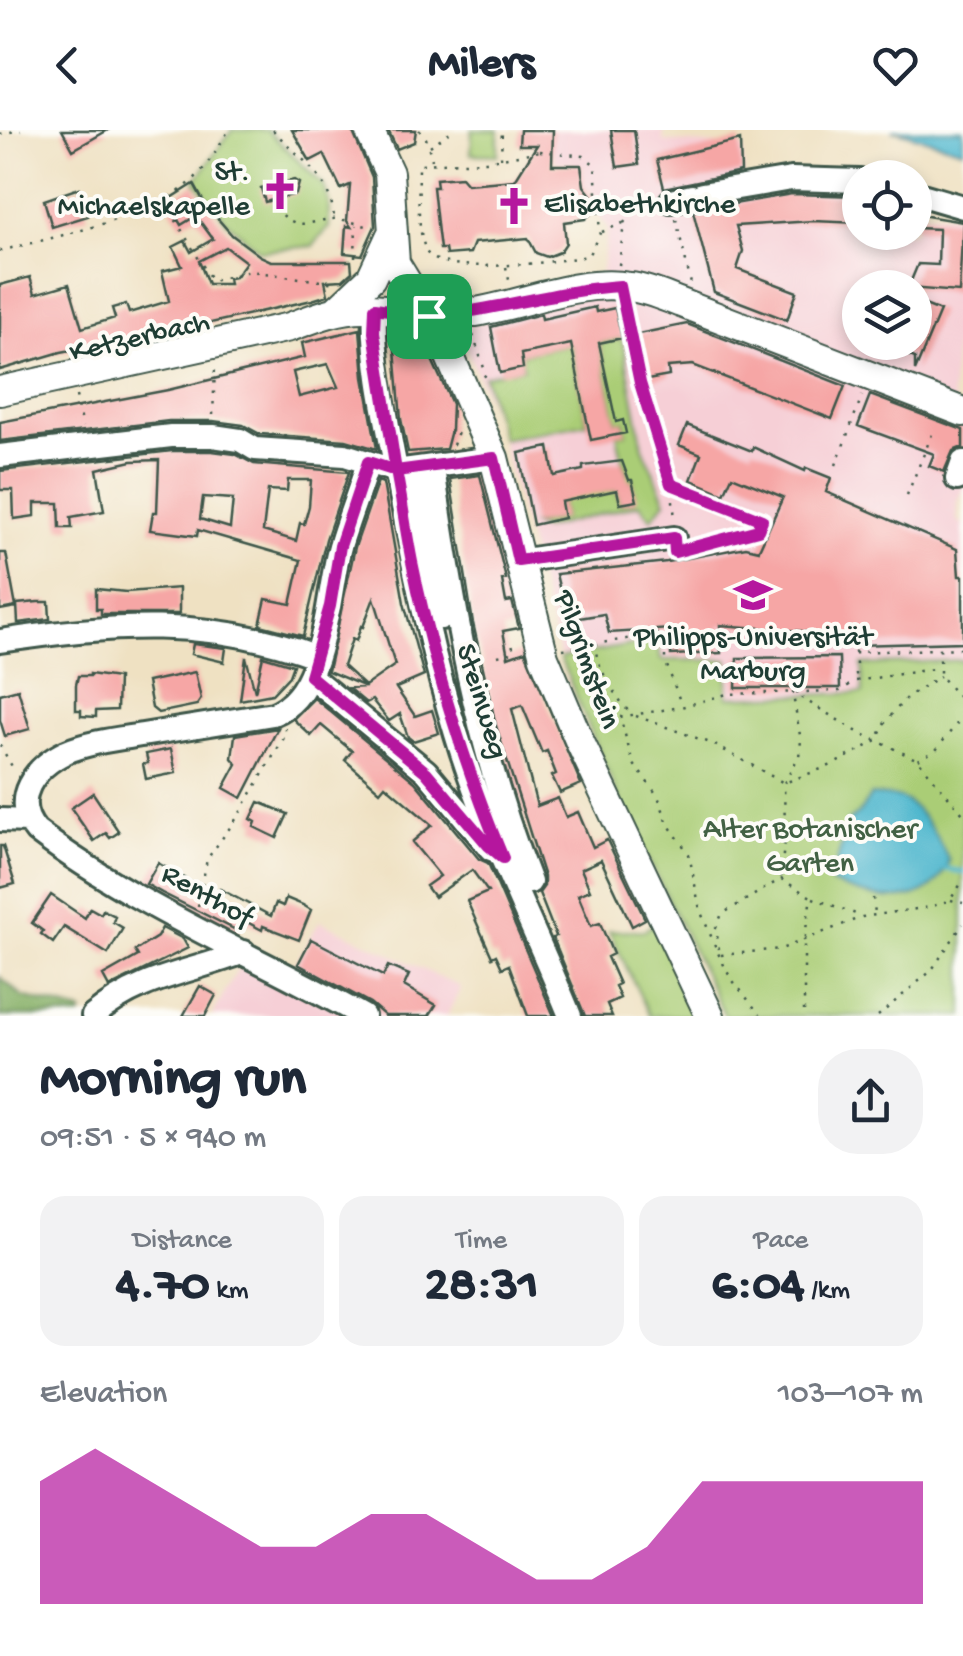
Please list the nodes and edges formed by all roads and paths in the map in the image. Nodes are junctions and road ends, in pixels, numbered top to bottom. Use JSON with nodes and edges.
{"nodes":[{"id":1,"x":21,"y":130,"type":"edge"},
{"id":2,"x":229,"y":130,"type":"edge"},
{"id":3,"x":274,"y":130,"type":"edge"},
{"id":4,"x":369,"y":130,"type":"edge"},
{"id":5,"x":420,"y":130,"type":"edge"},
{"id":6,"x":452,"y":130,"type":"edge"},
{"id":7,"x":502,"y":130,"type":"edge"},
{"id":8,"x":0,"y":134,"type":"edge"},
{"id":9,"x":429,"y":147,"type":"junction"},
{"id":10,"x":501,"y":160,"type":"junction"},
{"id":11,"x":432,"y":163,"type":"junction"},
{"id":12,"x":842,"y":180,"type":"edge"},
{"id":13,"x":688,"y":197,"type":"junction"},
{"id":14,"x":932,"y":198,"type":"edge"},
{"id":15,"x":165,"y":200,"type":"junction"},
{"id":16,"x":276,"y":207,"type":"dead end"},
{"id":17,"x":963,"y":207,"type":"edge"},
{"id":18,"x":334,"y":218,"type":"junction"},
{"id":19,"x":624,"y":222,"type":"junction"},
{"id":20,"x":356,"y":224,"type":"junction"},
{"id":21,"x":384,"y":232,"type":"junction"},
{"id":22,"x":600,"y":232,"type":"junction"},
{"id":23,"x":0,"y":251,"type":"edge"},
{"id":24,"x":355,"y":264,"type":"dead end"},
{"id":25,"x":506,"y":266,"type":"junction"},
{"id":26,"x":344,"y":283,"type":"dead end"},
{"id":27,"x":510,"y":284,"type":"dead end"},
{"id":28,"x":620,"y":286,"type":"junction"},
{"id":29,"x":681,"y":303,"type":"junction"},
{"id":30,"x":375,"y":308,"type":"junction"},
{"id":31,"x":336,"y":311,"type":"junction"},
{"id":32,"x":464,"y":314,"type":"junction"},
{"id":33,"x":429,"y":316,"type":"junction"},
{"id":34,"x":290,"y":326,"type":"junction"},
{"id":35,"x":216,"y":363,"type":"dead end"},
{"id":36,"x":486,"y":374,"type":"dead end"},
{"id":37,"x":870,"y":376,"type":"junction"},
{"id":38,"x":0,"y":390,"type":"edge"},
{"id":39,"x":76,"y":395,"type":"dead end"},
{"id":40,"x":0,"y":406,"type":"edge"},
{"id":41,"x":955,"y":410,"type":"edge"},
{"id":42,"x":213,"y":436,"type":"junction"},
{"id":43,"x":87,"y":446,"type":"junction"},
{"id":44,"x":0,"y":456,"type":"edge"},
{"id":45,"x":494,"y":458,"type":"junction"},
{"id":46,"x":368,"y":462,"type":"junction"},
{"id":47,"x":836,"y":465,"type":"dead end"},
{"id":48,"x":414,"y":469,"type":"junction"},
{"id":49,"x":671,"y":484,"type":"junction"},
{"id":50,"x":907,"y":495,"type":"dead end"},
{"id":51,"x":674,"y":538,"type":"junction"},
{"id":52,"x":696,"y":548,"type":"junction"},
{"id":53,"x":699,"y":556,"type":"dead end"},
{"id":54,"x":518,"y":561,"type":"junction"},
{"id":55,"x":664,"y":634,"type":"junction"},
{"id":56,"x":830,"y":638,"type":"dead end"},
{"id":57,"x":0,"y":641,"type":"edge"},
{"id":58,"x":594,"y":643,"type":"junction"},
{"id":59,"x":518,"y":645,"type":"dead end"},
{"id":60,"x":829,"y":646,"type":"junction"},
{"id":61,"x":963,"y":648,"type":"edge"},
{"id":62,"x":940,"y":649,"type":"junction"},
{"id":63,"x":558,"y":650,"type":"dead end"},
{"id":64,"x":856,"y":652,"type":"junction"},
{"id":65,"x":498,"y":656,"type":"dead end"},
{"id":66,"x":313,"y":666,"type":"junction"},
{"id":67,"x":939,"y":668,"type":"junction"},
{"id":68,"x":940,"y":676,"type":"junction"},
{"id":69,"x":856,"y":681,"type":"junction"},
{"id":70,"x":792,"y":691,"type":"junction"},
{"id":71,"x":963,"y":702,"type":"edge"},
{"id":72,"x":681,"y":706,"type":"junction"},
{"id":73,"x":631,"y":714,"type":"junction"},
{"id":74,"x":963,"y":716,"type":"edge"},
{"id":75,"x":285,"y":736,"type":"dead end"},
{"id":76,"x":876,"y":741,"type":"junction"},
{"id":77,"x":0,"y":745,"type":"edge"},
{"id":78,"x":918,"y":760,"type":"junction"},
{"id":79,"x":784,"y":783,"type":"junction"},
{"id":80,"x":26,"y":788,"type":"junction"},
{"id":81,"x":489,"y":792,"type":"dead end"},
{"id":82,"x":963,"y":814,"type":"edge"},
{"id":83,"x":0,"y":820,"type":"edge"},
{"id":84,"x":28,"y":821,"type":"junction"},
{"id":85,"x":503,"y":858,"type":"junction"},
{"id":86,"x":781,"y":879,"type":"junction"},
{"id":87,"x":963,"y":881,"type":"edge"},
{"id":88,"x":200,"y":894,"type":"dead end"},
{"id":89,"x":811,"y":898,"type":"junction"},
{"id":90,"x":873,"y":898,"type":"dead end"},
{"id":91,"x":950,"y":900,"type":"junction"},
{"id":92,"x":963,"y":903,"type":"edge"},
{"id":93,"x":875,"y":914,"type":"junction"},
{"id":94,"x":862,"y":916,"type":"junction"},
{"id":95,"x":963,"y":924,"type":"edge"},
{"id":96,"x":537,"y":934,"type":"junction"},
{"id":97,"x":804,"y":942,"type":"junction"},
{"id":98,"x":244,"y":952,"type":"junction"},
{"id":99,"x":720,"y":955,"type":"junction"},
{"id":100,"x":93,"y":1016,"type":"edge"},
{"id":101,"x":363,"y":1016,"type":"edge"},
{"id":102,"x":570,"y":1016,"type":"edge"},
{"id":103,"x":710,"y":1016,"type":"edge"},
{"id":104,"x":761,"y":1016,"type":"edge"},
{"id":105,"x":804,"y":1016,"type":"edge"},
{"id":106,"x":878,"y":1016,"type":"edge"}],
"edges":[{"from":1,"to":8,"type":"path"},
{"from":2,"to":15,"type":"path"},
{"from":3,"to":18,"type":"path"},
{"from":4,"to":21,"type":"main road"},
{"from":5,"to":9,"type":"path"},
{"from":6,"to":9,"type":"path"},
{"from":7,"to":10,"type":"path"},
{"from":9,"to":11,"type":"path"},
{"from":10,"to":11,"type":"path"},
{"from":10,"to":22,"type":"path"},
{"from":11,"to":25,"type":"path"},
{"from":12,"to":13,"type":"street"},
{"from":13,"to":19,"type":"path"},
{"from":13,"to":29,"type":"path"},
{"from":14,"to":17,"type":"street"},
{"from":15,"to":23,"type":"path"},
{"from":15,"to":26,"type":"path"},
{"from":16,"to":18,"type":"path"},
{"from":18,"to":20,"type":"path"},
{"from":19,"to":22,"type":"path"},
{"from":19,"to":28,"type":"path"},
{"from":20,"to":21,"type":"path"},
{"from":20,"to":24,"type":"path"},
{"from":21,"to":31,"type":"main road"},
{"from":21,"to":33,"type":"main road","name":"Pilgrimstein"},
{"from":22,"to":25,"type":"path"},
{"from":25,"to":27,"type":"path"},
{"from":28,"to":29,"type":"main road"},
{"from":28,"to":32,"type":"main road","name":"Ketzerbach"},
{"from":28,"to":49,"type":"path"},
{"from":29,"to":37,"type":"main road"},
{"from":30,"to":31,"type":"main road","name":"Ketzerbach"},
{"from":30,"to":33,"type":"main road","name":"Ketzerbach"},
{"from":30,"to":48,"type":"street","name":"Steinweg"},
{"from":31,"to":34,"type":"main road","name":"Ketzerbach"},
{"from":32,"to":33,"type":"main road","name":"Ketzerbach"},
{"from":32,"to":36,"type":"path"},
{"from":33,"to":45,"type":"main road","name":"Pilgrimstein"},
{"from":34,"to":38,"type":"main road","name":"Ketzerbach"},
{"from":34,"to":40,"type":"main road","name":"Ketzerbach"},
{"from":35,"to":42,"type":"path"},
{"from":37,"to":41,"type":"main road"},
{"from":37,"to":47,"type":"path"},
{"from":39,"to":43,"type":"path"},
{"from":41,"to":50,"type":"path"},
{"from":42,"to":43,"type":"street"},
{"from":42,"to":46,"type":"street"},
{"from":43,"to":44,"type":"street"},
{"from":45,"to":48,"type":"street"},
{"from":45,"to":54,"type":"main road","name":"Pilgrimstein"},
{"from":46,"to":48,"type":"street"},
{"from":46,"to":66,"type":"street"},
{"from":48,"to":81,"type":"street"},
{"from":48,"to":85,"type":"street","name":"Steinweg"},
{"from":48,"to":96,"type":"street"},
{"from":49,"to":51,"type":"path"},
{"from":49,"to":52,"type":"path"},
{"from":51,"to":52,"type":"path"},
{"from":51,"to":54,"type":"street"},
{"from":52,"to":53,"type":"path"},
{"from":54,"to":103,"type":"main road","name":"Pilgrimstein"},
{"from":55,"to":58,"type":"path"},
{"from":55,"to":60,"type":"path"},
{"from":55,"to":72,"type":"path"},
{"from":56,"to":60,"type":"path"},
{"from":57,"to":66,"type":"street"},
{"from":58,"to":63,"type":"path"},
{"from":58,"to":73,"type":"path"},
{"from":59,"to":65,"type":"path"},
{"from":60,"to":64,"type":"path"},
{"from":61,"to":62,"type":"path"},
{"from":62,"to":64,"type":"path"},
{"from":62,"to":67,"type":"path"},
{"from":64,"to":69,"type":"path"},
{"from":66,"to":80,"type":"street"},
{"from":66,"to":85,"type":"street"},
{"from":67,"to":68,"type":"path"},
{"from":67,"to":69,"type":"path"},
{"from":68,"to":71,"type":"path"},
{"from":68,"to":76,"type":"path"},
{"from":69,"to":70,"type":"path"},
{"from":70,"to":72,"type":"path"},
{"from":70,"to":76,"type":"path"},
{"from":70,"to":79,"type":"path"},
{"from":72,"to":73,"type":"path"},
{"from":73,"to":79,"type":"path"},
{"from":73,"to":99,"type":"path"},
{"from":74,"to":78,"type":"path"},
{"from":75,"to":88,"type":"path"},
{"from":76,"to":78,"type":"path"},
{"from":76,"to":79,"type":"path"},
{"from":77,"to":80,"type":"path"},
{"from":78,"to":82,"type":"path"},
{"from":79,"to":86,"type":"path"},
{"from":80,"to":84,"type":"street"},
{"from":83,"to":84,"type":"street"},
{"from":84,"to":98,"type":"street","name":"Renthof"},
{"from":85,"to":96,"type":"street","name":"Steinweg"},
{"from":86,"to":89,"type":"path"},
{"from":86,"to":99,"type":"path"},
{"from":87,"to":91,"type":"path"},
{"from":89,"to":94,"type":"path"},
{"from":89,"to":97,"type":"path"},
{"from":90,"to":93,"type":"path"},
{"from":91,"to":92,"type":"path"},
{"from":91,"to":93,"type":"path"},
{"from":93,"to":94,"type":"path"},
{"from":94,"to":97,"type":"path"},
{"from":95,"to":106,"type":"path"},
{"from":96,"to":102,"type":"street","name":"Steinweg"},
{"from":97,"to":99,"type":"path"},
{"from":97,"to":105,"type":"path"},
{"from":98,"to":100,"type":"street"},
{"from":98,"to":101,"type":"street","name":"Renthof"},
{"from":99,"to":104,"type":"path"}]}
